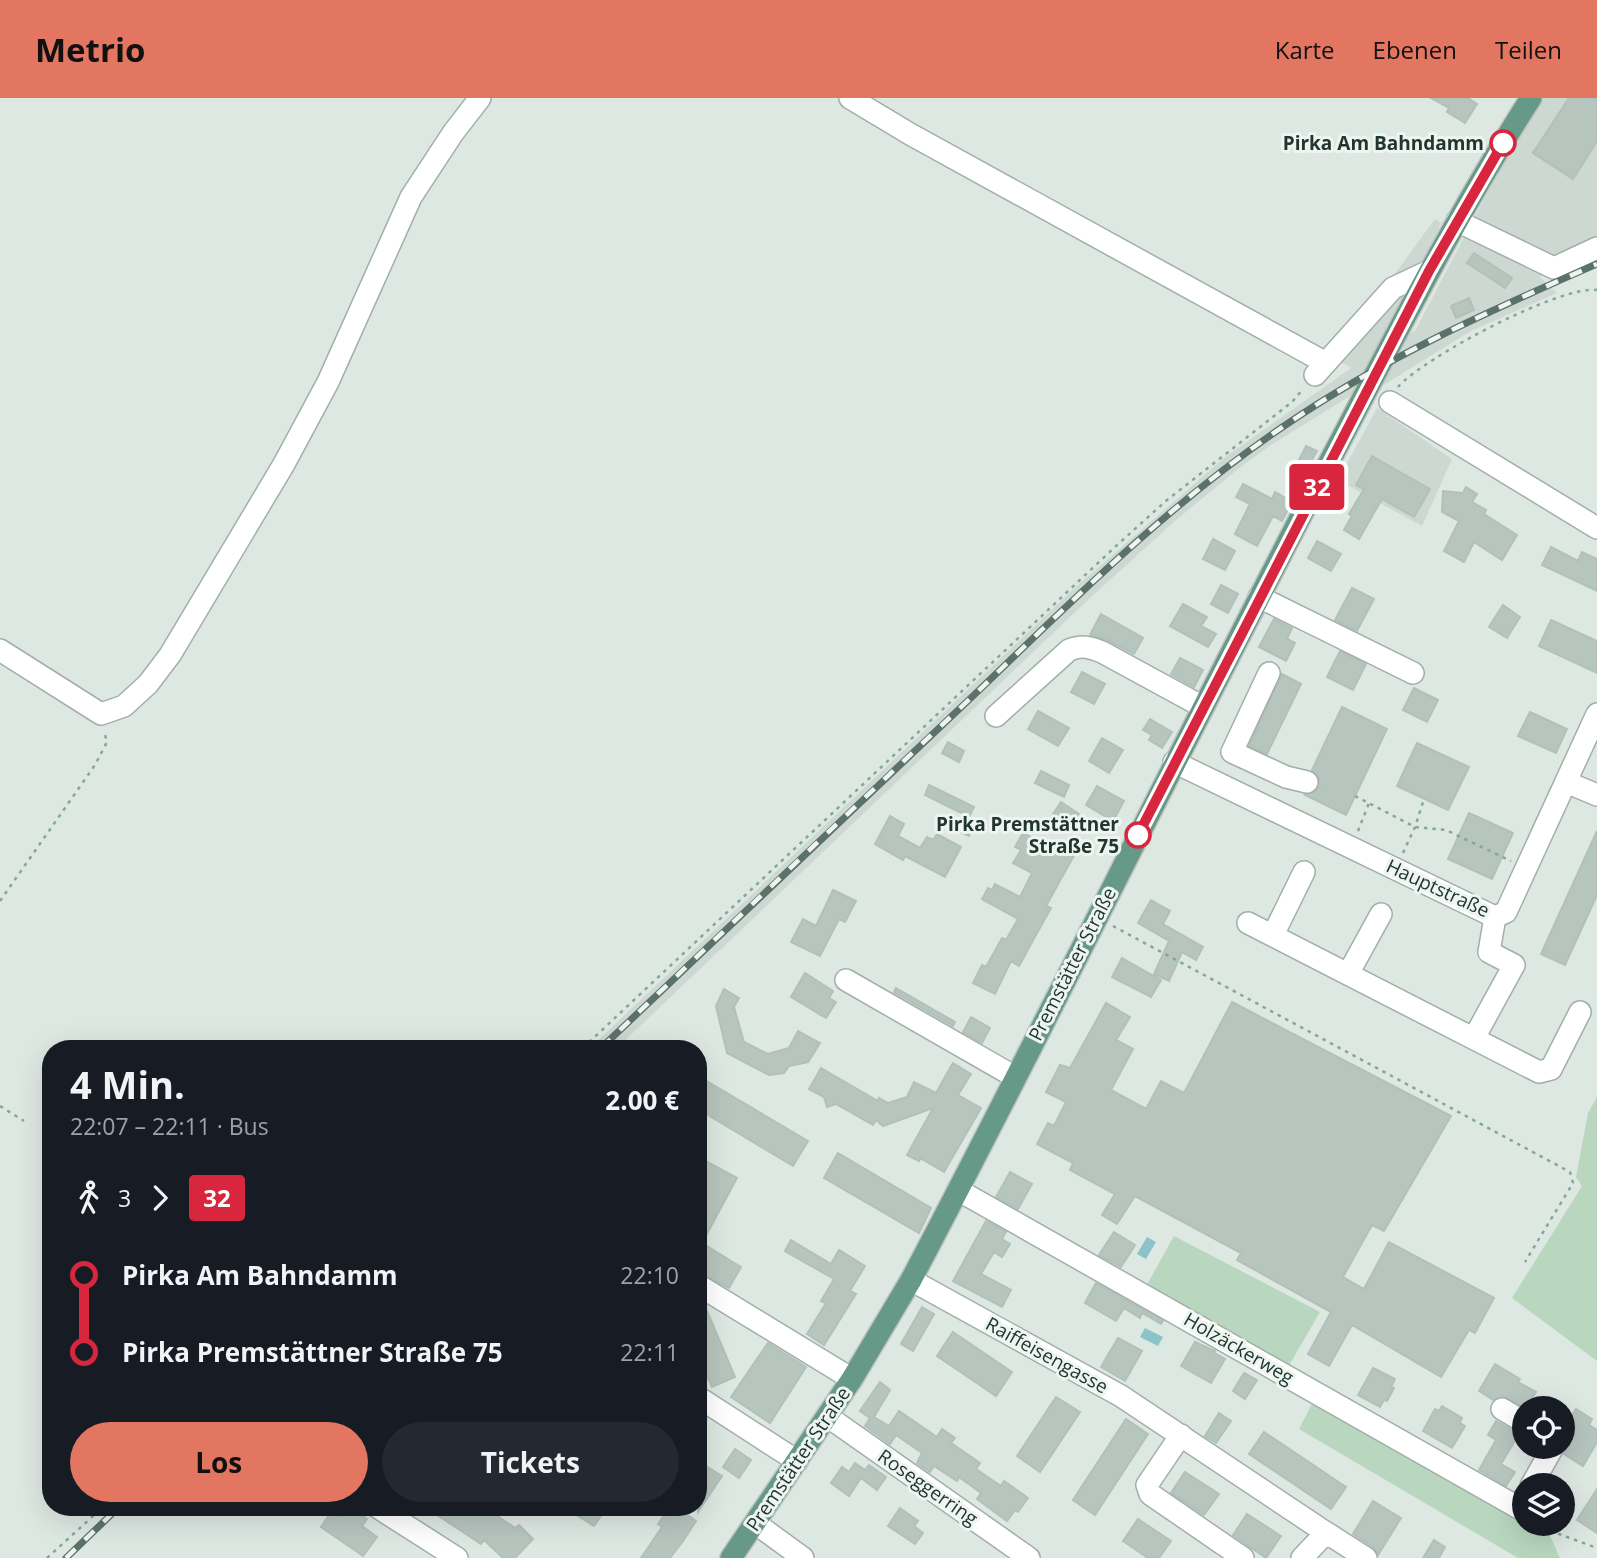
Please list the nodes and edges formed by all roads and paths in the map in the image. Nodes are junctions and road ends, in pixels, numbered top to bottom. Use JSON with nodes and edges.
{"nodes":[{"id":1,"x":480,"y":98,"type":"edge"},
{"id":2,"x":850,"y":98,"type":"edge"},
{"id":3,"x":1531,"y":98,"type":"edge"},
{"id":4,"x":1457,"y":221,"type":"junction"},
{"id":5,"x":1597,"y":248,"type":"edge"},
{"id":6,"x":1429,"y":271,"type":"junction"},
{"id":7,"x":1597,"y":289,"type":"edge"},
{"id":8,"x":1322,"y":368,"type":"junction"},
{"id":9,"x":1390,"y":402,"type":"joint"},
{"id":10,"x":1597,"y":528,"type":"edge"},
{"id":11,"x":1259,"y":597,"type":"junction"},
{"id":12,"x":0,"y":650,"type":"edge"},
{"id":13,"x":1269,"y":673,"type":"dead end"},
{"id":14,"x":1413,"y":673,"type":"dead end"},
{"id":15,"x":1203,"y":707,"type":"junction"},
{"id":16,"x":101,"y":714,"type":"junction"},
{"id":17,"x":1597,"y":714,"type":"edge"},
{"id":18,"x":996,"y":716,"type":"dead end"},
{"id":19,"x":1174,"y":762,"type":"junction"},
{"id":20,"x":1286,"y":777,"type":"junction"},
{"id":21,"x":1307,"y":782,"type":"dead end"},
{"id":22,"x":1566,"y":782,"type":"junction"},
{"id":23,"x":1597,"y":795,"type":"edge"},
{"id":24,"x":1355,"y":796,"type":"dead end"},
{"id":25,"x":1424,"y":799,"type":"dead end"},
{"id":26,"x":1369,"y":803,"type":"junction"},
{"id":27,"x":1272,"y":808,"type":"junction"},
{"id":28,"x":1415,"y":827,"type":"junction"},
{"id":29,"x":1352,"y":847,"type":"junction"},
{"id":30,"x":1396,"y":868,"type":"junction"},
{"id":31,"x":1527,"y":869,"type":"junction"},
{"id":32,"x":1304,"y":873,"type":"dead end"},
{"id":33,"x":0,"y":901,"type":"edge"},
{"id":34,"x":1381,"y":914,"type":"dead end"},
{"id":35,"x":1097,"y":917,"type":"junction"},
{"id":36,"x":1495,"y":917,"type":"junction"},
{"id":37,"x":1248,"y":923,"type":"dead end"},
{"id":38,"x":1273,"y":935,"type":"junction"},
{"id":39,"x":1348,"y":974,"type":"junction"},
{"id":40,"x":846,"y":980,"type":"dead end"},
{"id":41,"x":1580,"y":1013,"type":"dead end"},
{"id":42,"x":1474,"y":1038,"type":"junction"},
{"id":43,"x":591,"y":1040,"type":"edge"},
{"id":44,"x":1015,"y":1077,"type":"junction"},
{"id":45,"x":0,"y":1106,"type":"edge"},
{"id":46,"x":24,"y":1121,"type":"dead end"},
{"id":47,"x":958,"y":1190,"type":"junction"},
{"id":48,"x":1525,"y":1262,"type":"dead end"},
{"id":49,"x":911,"y":1280,"type":"junction"},
{"id":50,"x":707,"y":1290,"type":"edge"},
{"id":51,"x":852,"y":1379,"type":"junction"},
{"id":52,"x":707,"y":1403,"type":"edge"},
{"id":53,"x":1502,"y":1409,"type":"dead end"},
{"id":54,"x":1512,"y":1415,"type":"edge"},
{"id":55,"x":827,"y":1416,"type":"junction"},
{"id":56,"x":1181,"y":1435,"type":"junction"},
{"id":57,"x":797,"y":1461,"type":"junction"},
{"id":58,"x":1512,"y":1498,"type":"edge"},
{"id":59,"x":93,"y":1516,"type":"edge"},
{"id":60,"x":391,"y":1516,"type":"edge"},
{"id":61,"x":755,"y":1523,"type":"junction"},
{"id":62,"x":1319,"y":1528,"type":"junction"},
{"id":63,"x":1564,"y":1536,"type":"edge"},
{"id":64,"x":1597,"y":1548,"type":"edge"},
{"id":65,"x":47,"y":1558,"type":"edge"},
{"id":66,"x":457,"y":1558,"type":"edge"},
{"id":67,"x":732,"y":1558,"type":"edge"},
{"id":68,"x":803,"y":1558,"type":"edge"},
{"id":69,"x":1030,"y":1558,"type":"edge"},
{"id":70,"x":1242,"y":1558,"type":"edge"},
{"id":71,"x":1302,"y":1558,"type":"edge"},
{"id":72,"x":1366,"y":1558,"type":"edge"}],
"edges":[{"from":1,"to":16,"type":"street"},
{"from":2,"to":8,"type":"street"},
{"from":3,"to":4,"type":"main road","name":"Premstätter Straße"},
{"from":4,"to":5,"type":"street"},
{"from":4,"to":6,"type":"main road","name":"Premstätter Straße"},
{"from":6,"to":8,"type":"street"},
{"from":6,"to":11,"type":"main road","name":"Premstätter Straße"},
{"from":7,"to":9,"type":"path"},
{"from":8,"to":43,"type":"path"},
{"from":9,"to":10,"type":"street"},
{"from":11,"to":14,"type":"street"},
{"from":11,"to":15,"type":"main road","name":"Premstätter Straße"},
{"from":12,"to":16,"type":"street"},
{"from":13,"to":20,"type":"street"},
{"from":15,"to":18,"type":"street"},
{"from":15,"to":19,"type":"main road","name":"Premstätter Straße"},
{"from":16,"to":33,"type":"path"},
{"from":17,"to":22,"type":"street","name":"Hauptstraße"},
{"from":19,"to":27,"type":"street","name":"Hauptstraße"},
{"from":19,"to":35,"type":"main road","name":"Premstätter Straße"},
{"from":20,"to":21,"type":"street"},
{"from":20,"to":27,"type":"street"},
{"from":22,"to":23,"type":"street"},
{"from":22,"to":31,"type":"street","name":"Hauptstraße"},
{"from":24,"to":26,"type":"path"},
{"from":25,"to":28,"type":"path"},
{"from":26,"to":28,"type":"path"},
{"from":26,"to":29,"type":"path"},
{"from":27,"to":29,"type":"street","name":"Hauptstraße"},
{"from":28,"to":30,"type":"path"},
{"from":28,"to":31,"type":"path"},
{"from":29,"to":30,"type":"street","name":"Hauptstraße"},
{"from":30,"to":36,"type":"street","name":"Hauptstraße"},
{"from":31,"to":36,"type":"street","name":"Hauptstraße"},
{"from":32,"to":38,"type":"street"},
{"from":34,"to":39,"type":"street"},
{"from":35,"to":44,"type":"main road","name":"Premstätter Straße"},
{"from":35,"to":48,"type":"path"},
{"from":36,"to":42,"type":"street"},
{"from":37,"to":38,"type":"street"},
{"from":38,"to":39,"type":"street"},
{"from":39,"to":42,"type":"street"},
{"from":40,"to":44,"type":"street"},
{"from":41,"to":42,"type":"street"},
{"from":44,"to":47,"type":"main road","name":"Premstätter Straße"},
{"from":45,"to":46,"type":"path"},
{"from":47,"to":49,"type":"main road","name":"Premstätter Straße"},
{"from":47,"to":58,"type":"street","name":"Holzäckerweg"},
{"from":49,"to":51,"type":"main road","name":"Premstätter Straße"},
{"from":49,"to":56,"type":"street","name":"Raiffeisengasse"},
{"from":50,"to":51,"type":"street"},
{"from":51,"to":55,"type":"main road","name":"Premstätter Straße"},
{"from":52,"to":57,"type":"street"},
{"from":53,"to":54,"type":"street"},
{"from":55,"to":57,"type":"main road","name":"Premstätter Straße"},
{"from":55,"to":69,"type":"street","name":"Roseggerring"},
{"from":56,"to":62,"type":"street","name":"Raiffeisengasse"},
{"from":56,"to":70,"type":"street"},
{"from":57,"to":61,"type":"main road","name":"Premstätter Straße"},
{"from":59,"to":65,"type":"path"},
{"from":60,"to":66,"type":"street"},
{"from":61,"to":67,"type":"main road","name":"Premstätter Straße"},
{"from":61,"to":68,"type":"street"},
{"from":62,"to":71,"type":"street"},
{"from":62,"to":72,"type":"street","name":"Raiffeisengasse"},
{"from":63,"to":64,"type":"path"}]}
